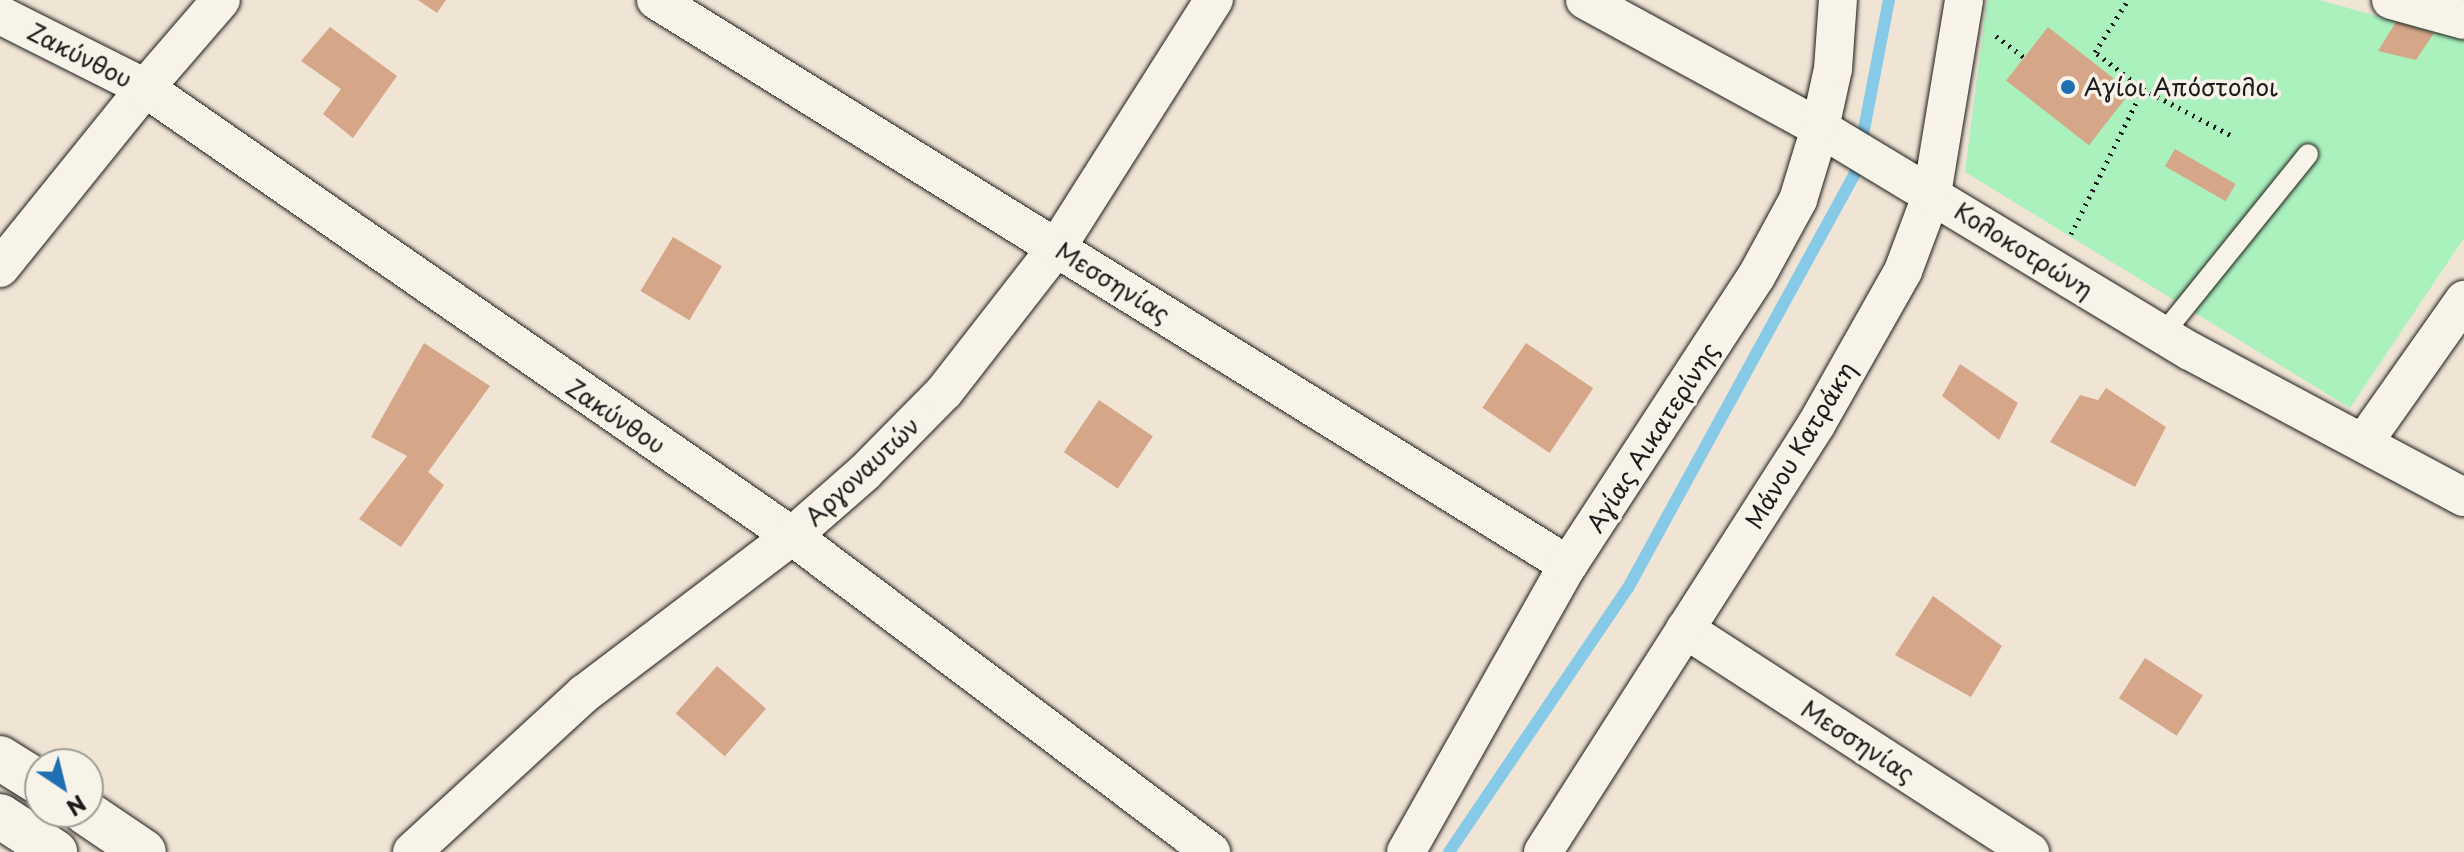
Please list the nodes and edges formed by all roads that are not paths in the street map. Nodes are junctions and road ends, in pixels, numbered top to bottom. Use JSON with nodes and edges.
{"nodes":[{"id":1,"x":221,"y":0,"type":"edge"},
{"id":2,"x":656,"y":0,"type":"edge"},
{"id":3,"x":1214,"y":0,"type":"edge"},
{"id":4,"x":1585,"y":0,"type":"edge"},
{"id":5,"x":1838,"y":0,"type":"edge"},
{"id":6,"x":1964,"y":0,"type":"edge"},
{"id":7,"x":2391,"y":0,"type":"edge"},
{"id":8,"x":0,"y":15,"type":"edge"},
{"id":9,"x":2464,"y":20,"type":"edge"},
{"id":10,"x":145,"y":88,"type":"junction"},
{"id":11,"x":1827,"y":132,"type":"junction"},
{"id":12,"x":2308,"y":154,"type":"dead end"},
{"id":13,"x":1932,"y":194,"type":"junction"},
{"id":14,"x":1057,"y":247,"type":"junction"},
{"id":15,"x":0,"y":268,"type":"edge"},
{"id":16,"x":2464,"y":300,"type":"edge"},
{"id":17,"x":2163,"y":334,"type":"junction"},
{"id":18,"x":2364,"y":442,"type":"junction"},
{"id":19,"x":2464,"y":497,"type":"edge"},
{"id":20,"x":792,"y":536,"type":"junction"},
{"id":21,"x":1568,"y":565,"type":"junction"},
{"id":22,"x":1685,"y":629,"type":"junction"},
{"id":23,"x":0,"y":758,"type":"edge"},
{"id":24,"x":24,"y":773,"type":"edge"},
{"id":25,"x":0,"y":816,"type":"edge"},
{"id":26,"x":104,"y":825,"type":"edge"},
{"id":27,"x":55,"y":852,"type":"edge"},
{"id":28,"x":144,"y":852,"type":"edge"},
{"id":29,"x":412,"y":852,"type":"edge"},
{"id":30,"x":1211,"y":852,"type":"edge"},
{"id":31,"x":1406,"y":852,"type":"edge"},
{"id":32,"x":1543,"y":852,"type":"edge"},
{"id":33,"x":2030,"y":852,"type":"edge"}],
"edges":[{"from":1,"to":10,"type":"street"},
{"from":2,"to":14,"type":"street","name":"Μεσσηνίας"},
{"from":3,"to":14,"type":"street","name":"Αργοναυτών"},
{"from":4,"to":11,"type":"street","name":"Κολοκοτρώνη"},
{"from":5,"to":11,"type":"street","name":"Αγίας Αικατερίνης"},
{"from":6,"to":13,"type":"street","name":"Μάνου Κατράκη"},
{"from":7,"to":9,"type":"street"},
{"from":8,"to":10,"type":"street","name":"Ζακύνθου"},
{"from":10,"to":15,"type":"street"},
{"from":10,"to":20,"type":"street","name":"Ζακύνθου"},
{"from":11,"to":13,"type":"street","name":"Κολοκοτρώνη"},
{"from":11,"to":21,"type":"street","name":"Αγίας Αικατερίνης"},
{"from":12,"to":17,"type":"lane"},
{"from":13,"to":17,"type":"street","name":"Κολοκοτρώνη"},
{"from":13,"to":22,"type":"street","name":"Μάνου Κατράκη"},
{"from":14,"to":20,"type":"street","name":"Αργοναυτών"},
{"from":14,"to":21,"type":"street","name":"Μεσσηνίας"},
{"from":16,"to":18,"type":"street"},
{"from":17,"to":18,"type":"street","name":"Κολοκοτρώνη"},
{"from":18,"to":19,"type":"street","name":"Κολοκοτρώνη"},
{"from":20,"to":29,"type":"street","name":"Αργοναυτών"},
{"from":20,"to":30,"type":"street","name":"Ζακύνθου"},
{"from":21,"to":31,"type":"street","name":"Αγίας Αικατερίνης"},
{"from":22,"to":32,"type":"street","name":"Μάνου Κατράκη"},
{"from":22,"to":33,"type":"street","name":"Μεσσηνίας"},
{"from":23,"to":24,"type":"main road"},
{"from":25,"to":27,"type":"main road"},
{"from":26,"to":28,"type":"main road"}]}
